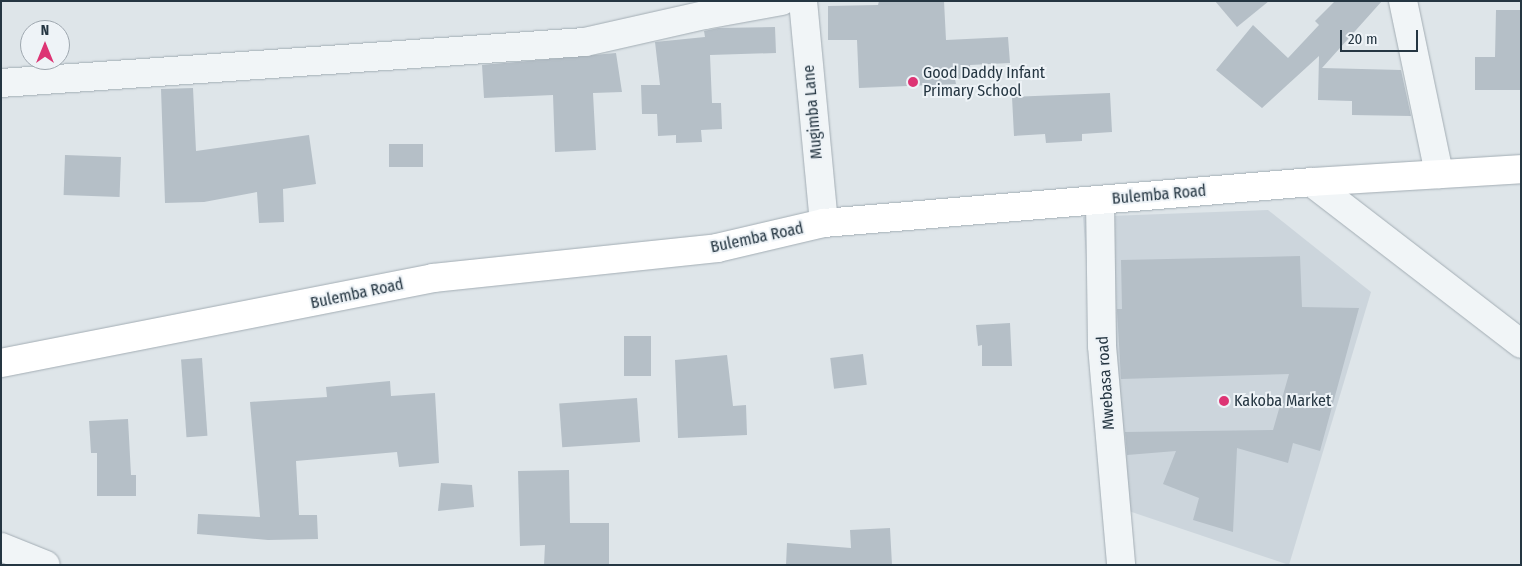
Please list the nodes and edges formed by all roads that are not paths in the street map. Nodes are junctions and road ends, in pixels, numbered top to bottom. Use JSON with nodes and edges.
{"nodes":[{"id":1,"x":782,"y":1,"type":"edge"},
{"id":2,"x":803,"y":1,"type":"edge"},
{"id":3,"x":1404,"y":1,"type":"edge"},
{"id":4,"x":1,"y":83,"type":"edge"},
{"id":5,"x":1521,"y":169,"type":"edge"},
{"id":6,"x":1439,"y":174,"type":"junction"},
{"id":7,"x":1311,"y":182,"type":"junction"},
{"id":8,"x":1100,"y":200,"type":"junction"},
{"id":9,"x":824,"y":223,"type":"junction"},
{"id":10,"x":1521,"y":344,"type":"edge"},
{"id":11,"x":1,"y":363,"type":"edge"},
{"id":12,"x":1,"y":547,"type":"edge"},
{"id":13,"x":46,"y":565,"type":"edge"},
{"id":14,"x":1121,"y":565,"type":"edge"}],
"edges":[{"from":1,"to":4,"type":"street"},
{"from":2,"to":9,"type":"street","name":"Mugimba Lane"},
{"from":3,"to":6,"type":"street"},
{"from":5,"to":6,"type":"main road","name":"Bulemba Road"},
{"from":6,"to":7,"type":"main road","name":"Bulemba Road"},
{"from":7,"to":8,"type":"main road","name":"Bulemba Road"},
{"from":7,"to":10,"type":"street"},
{"from":8,"to":9,"type":"main road","name":"Bulemba Road"},
{"from":8,"to":14,"type":"street","name":"Mwebasa road"},
{"from":9,"to":11,"type":"main road","name":"Bulemba Road"},
{"from":12,"to":13,"type":"street"}]}
